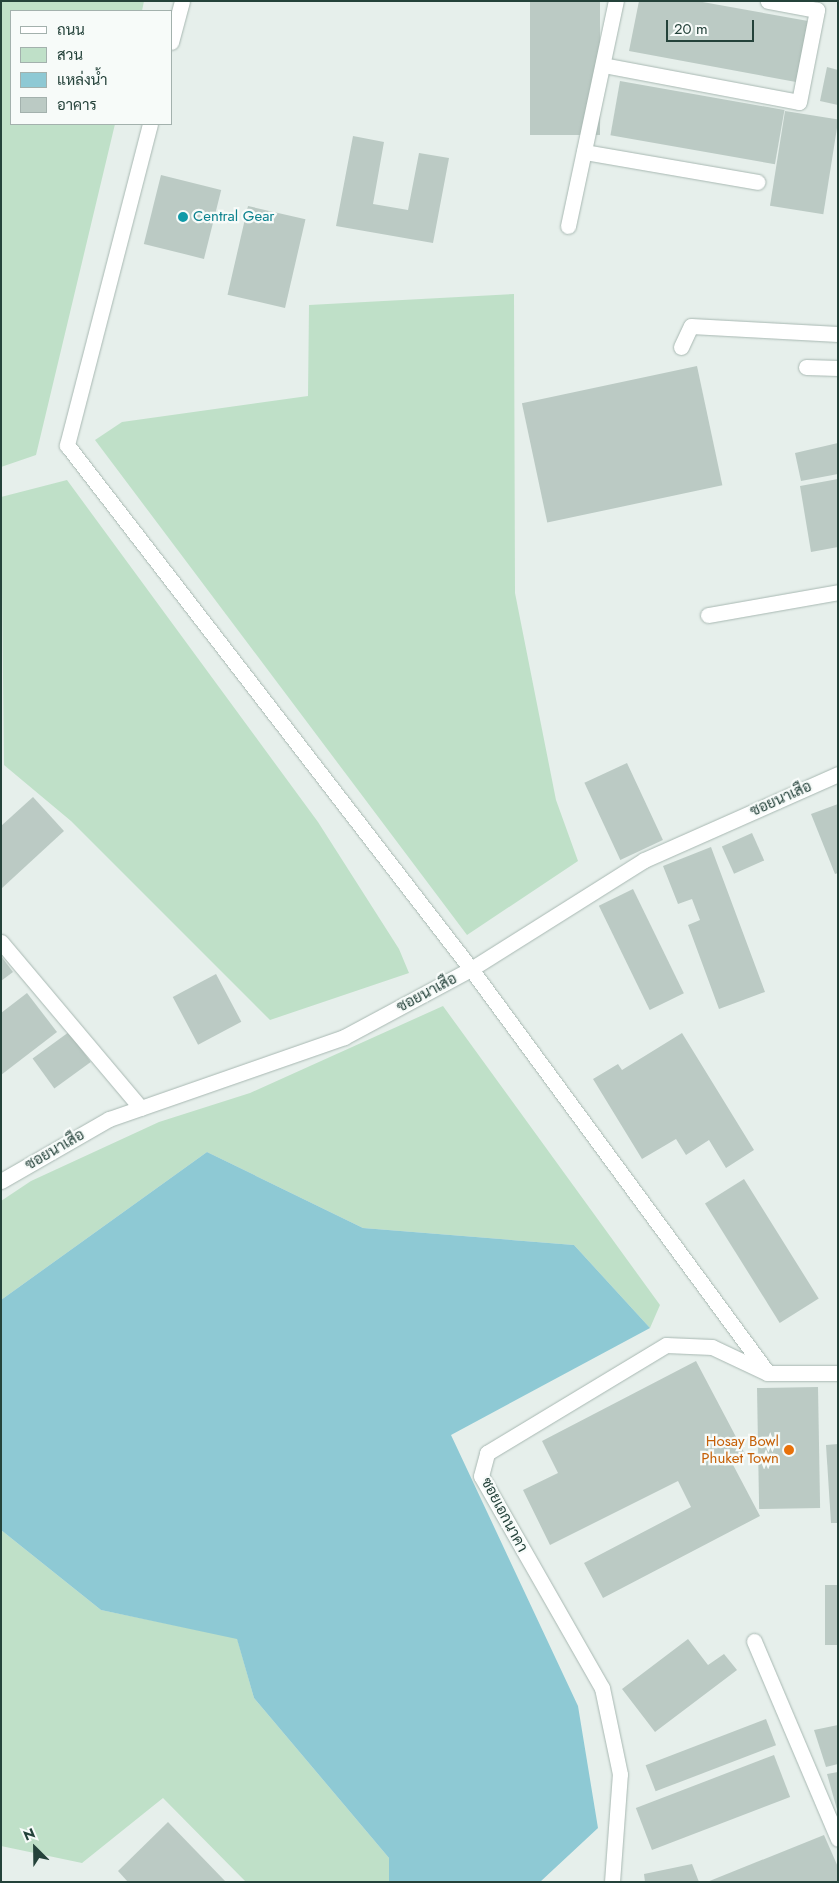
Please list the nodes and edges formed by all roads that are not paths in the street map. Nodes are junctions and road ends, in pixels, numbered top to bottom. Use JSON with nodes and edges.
{"nodes":[{"id":1,"x":182,"y":1,"type":"edge"},
{"id":2,"x":616,"y":1,"type":"edge"},
{"id":3,"x":768,"y":1,"type":"edge"},
{"id":4,"x":172,"y":38,"type":"edge"},
{"id":5,"x":603,"y":66,"type":"junction"},
{"id":6,"x":150,"y":125,"type":"edge"},
{"id":7,"x":584,"y":152,"type":"junction"},
{"id":8,"x":757,"y":182,"type":"dead end"},
{"id":9,"x":568,"y":226,"type":"dead end"},
{"id":10,"x":838,"y":334,"type":"edge"},
{"id":11,"x":681,"y":347,"type":"dead end"},
{"id":12,"x":806,"y":366,"type":"dead end"},
{"id":13,"x":838,"y":368,"type":"edge"},
{"id":14,"x":838,"y":592,"type":"edge"},
{"id":15,"x":708,"y":615,"type":"dead end"},
{"id":16,"x":838,"y":774,"type":"edge"},
{"id":17,"x":1,"y":942,"type":"edge"},
{"id":18,"x":471,"y":969,"type":"junction"},
{"id":19,"x":141,"y":1108,"type":"junction"},
{"id":20,"x":1,"y":1180,"type":"edge"},
{"id":21,"x":767,"y":1372,"type":"junction"},
{"id":22,"x":838,"y":1373,"type":"edge"},
{"id":23,"x":754,"y":1641,"type":"dead end"},
{"id":24,"x":838,"y":1839,"type":"edge"},
{"id":25,"x":612,"y":1882,"type":"edge"}],
"edges":[{"from":1,"to":4,"type":"street"},
{"from":2,"to":5,"type":"street"},
{"from":3,"to":5,"type":"street"},
{"from":5,"to":7,"type":"street"},
{"from":6,"to":18,"type":"street"},
{"from":7,"to":8,"type":"street"},
{"from":7,"to":9,"type":"street"},
{"from":10,"to":11,"type":"street"},
{"from":12,"to":13,"type":"street"},
{"from":14,"to":15,"type":"street"},
{"from":16,"to":18,"type":"street","name":"ซอยนาเสือ"},
{"from":17,"to":19,"type":"street"},
{"from":18,"to":19,"type":"street","name":"ซอยนาเสือ"},
{"from":18,"to":21,"type":"street"},
{"from":19,"to":20,"type":"street","name":"ซอยนาเสือ"},
{"from":21,"to":22,"type":"street","name":"ซอยเอกนาคา"},
{"from":21,"to":25,"type":"street","name":"ซอยเอกนาคา"},
{"from":23,"to":24,"type":"street"}]}
